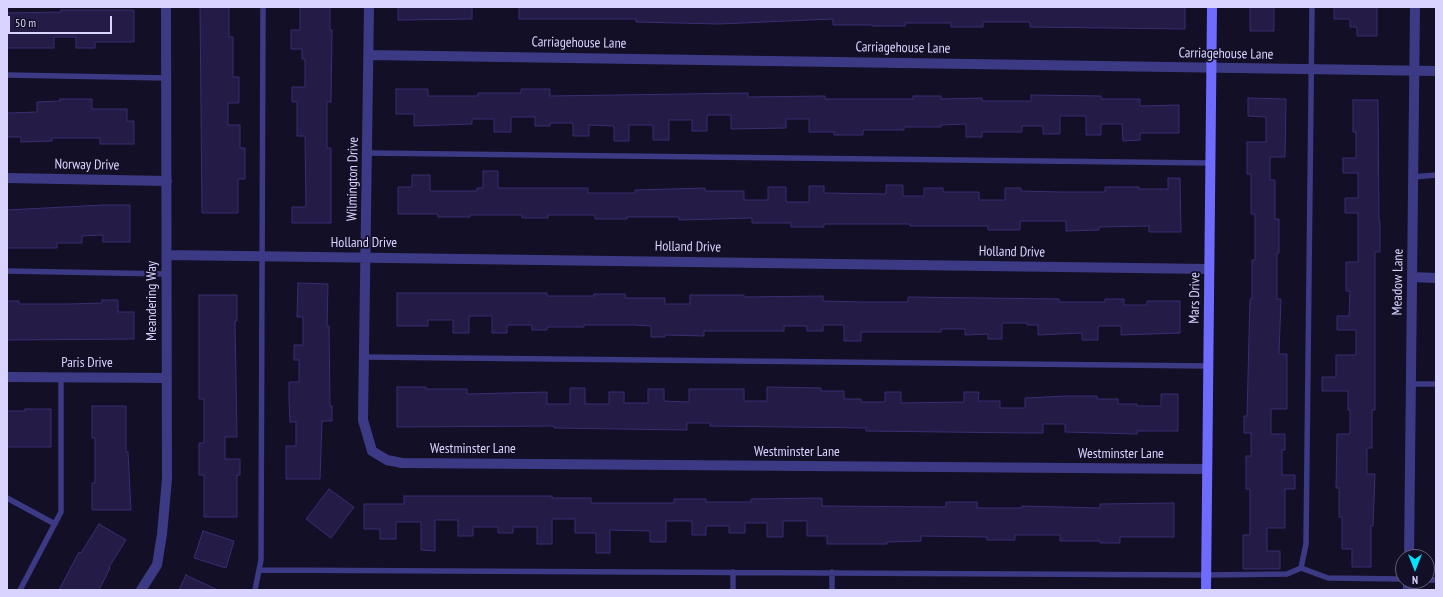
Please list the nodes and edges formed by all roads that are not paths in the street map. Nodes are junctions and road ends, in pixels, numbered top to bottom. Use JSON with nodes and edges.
{"nodes":[{"id":1,"x":166,"y":7,"type":"edge"},
{"id":2,"x":263,"y":7,"type":"edge"},
{"id":3,"x":369,"y":7,"type":"edge"},
{"id":4,"x":1212,"y":7,"type":"edge"},
{"id":5,"x":1312,"y":7,"type":"edge"},
{"id":6,"x":1415,"y":7,"type":"edge"},
{"id":7,"x":369,"y":55,"type":"junction"},
{"id":8,"x":1211,"y":68,"type":"junction"},
{"id":9,"x":1311,"y":70,"type":"junction"},
{"id":10,"x":1414,"y":71,"type":"junction"},
{"id":11,"x":1436,"y":71,"type":"edge"},
{"id":12,"x":7,"y":75,"type":"edge"},
{"id":13,"x":167,"y":78,"type":"junction"},
{"id":14,"x":367,"y":153,"type":"junction"},
{"id":15,"x":1210,"y":163,"type":"junction"},
{"id":16,"x":1436,"y":175,"type":"edge"},
{"id":17,"x":1413,"y":177,"type":"junction"},
{"id":18,"x":7,"y":178,"type":"edge"},
{"id":19,"x":167,"y":181,"type":"junction"},
{"id":20,"x":167,"y":255,"type":"junction"},
{"id":21,"x":261,"y":256,"type":"junction"},
{"id":22,"x":366,"y":258,"type":"junction"},
{"id":23,"x":1209,"y":269,"type":"junction"},
{"id":24,"x":7,"y":272,"type":"edge"},
{"id":25,"x":167,"y":274,"type":"junction"},
{"id":26,"x":1412,"y":277,"type":"junction"},
{"id":27,"x":1436,"y":278,"type":"edge"},
{"id":28,"x":364,"y":358,"type":"junction"},
{"id":29,"x":1208,"y":366,"type":"junction"},
{"id":30,"x":7,"y":377,"type":"edge"},
{"id":31,"x":61,"y":377,"type":"junction"},
{"id":32,"x":166,"y":378,"type":"junction"},
{"id":33,"x":1411,"y":384,"type":"junction"},
{"id":34,"x":1436,"y":384,"type":"edge"},
{"id":35,"x":387,"y":460,"type":"joint"},
{"id":36,"x":1207,"y":469,"type":"junction"},
{"id":37,"x":7,"y":498,"type":"edge"},
{"id":38,"x":55,"y":524,"type":"junction"},
{"id":39,"x":1409,"y":549,"type":"edge"},
{"id":40,"x":1301,"y":568,"type":"junction"},
{"id":41,"x":259,"y":570,"type":"junction"},
{"id":42,"x":733,"y":572,"type":"junction"},
{"id":43,"x":832,"y":572,"type":"junction"},
{"id":44,"x":1206,"y":575,"type":"junction"},
{"id":45,"x":1395,"y":579,"type":"edge"},
{"id":46,"x":20,"y":590,"type":"edge"},
{"id":47,"x":142,"y":590,"type":"edge"},
{"id":48,"x":255,"y":590,"type":"edge"},
{"id":49,"x":733,"y":590,"type":"edge"},
{"id":50,"x":832,"y":590,"type":"edge"},
{"id":51,"x":1206,"y":590,"type":"edge"}],
"edges":[{"from":1,"to":13,"type":"street","name":"Meandering Way"},
{"from":2,"to":21,"type":"lane"},
{"from":3,"to":7,"type":"street","name":"Wilmington Drive"},
{"from":4,"to":8,"type":"street","name":"Mars Drive"},
{"from":5,"to":9,"type":"lane"},
{"from":6,"to":10,"type":"street","name":"Meadow Lane"},
{"from":7,"to":8,"type":"street","name":"Carriagehouse Lane"},
{"from":7,"to":14,"type":"street","name":"Wilmington Drive"},
{"from":8,"to":9,"type":"street","name":"Carriagehouse Lane"},
{"from":8,"to":15,"type":"street","name":"Mars Drive"},
{"from":9,"to":10,"type":"street","name":"Carriagehouse Lane"},
{"from":9,"to":40,"type":"lane"},
{"from":10,"to":11,"type":"street","name":"Carriagehouse Lane"},
{"from":10,"to":17,"type":"street","name":"Meadow Lane"},
{"from":12,"to":13,"type":"lane"},
{"from":13,"to":19,"type":"street","name":"Meandering Way"},
{"from":14,"to":15,"type":"lane"},
{"from":14,"to":22,"type":"street","name":"Wilmington Drive"},
{"from":15,"to":23,"type":"street","name":"Mars Drive"},
{"from":16,"to":17,"type":"lane"},
{"from":17,"to":26,"type":"street","name":"Meadow Lane"},
{"from":18,"to":19,"type":"street","name":"Norway Drive"},
{"from":19,"to":20,"type":"street","name":"Meandering Way"},
{"from":20,"to":21,"type":"street","name":"Holland Drive"},
{"from":20,"to":25,"type":"street","name":"Meandering Way"},
{"from":21,"to":22,"type":"street","name":"Holland Drive"},
{"from":21,"to":41,"type":"lane"},
{"from":22,"to":23,"type":"street","name":"Holland Drive"},
{"from":22,"to":28,"type":"street","name":"Wilmington Drive"},
{"from":23,"to":29,"type":"street","name":"Mars Drive"},
{"from":24,"to":25,"type":"lane"},
{"from":25,"to":32,"type":"street","name":"Meandering Way"},
{"from":26,"to":27,"type":"street"},
{"from":26,"to":33,"type":"street","name":"Meadow Lane"},
{"from":28,"to":29,"type":"lane"},
{"from":28,"to":35,"type":"street","name":"Wilmington Drive"},
{"from":29,"to":36,"type":"street","name":"Mars Drive"},
{"from":30,"to":31,"type":"street","name":"Paris Drive"},
{"from":31,"to":32,"type":"street","name":"Paris Drive"},
{"from":31,"to":38,"type":"lane"},
{"from":32,"to":47,"type":"street","name":"Meandering Way"},
{"from":33,"to":34,"type":"lane"},
{"from":33,"to":39,"type":"street","name":"Meadow Lane"},
{"from":35,"to":36,"type":"street","name":"Westminster Lane"},
{"from":36,"to":44,"type":"street","name":"Mars Drive"},
{"from":37,"to":38,"type":"lane"},
{"from":38,"to":46,"type":"lane"},
{"from":40,"to":44,"type":"lane"},
{"from":40,"to":45,"type":"lane"},
{"from":41,"to":42,"type":"lane"},
{"from":41,"to":48,"type":"lane"},
{"from":42,"to":43,"type":"lane"},
{"from":42,"to":49,"type":"lane"},
{"from":43,"to":44,"type":"lane"},
{"from":43,"to":50,"type":"lane"},
{"from":44,"to":51,"type":"street","name":"Mars Drive"}]}
